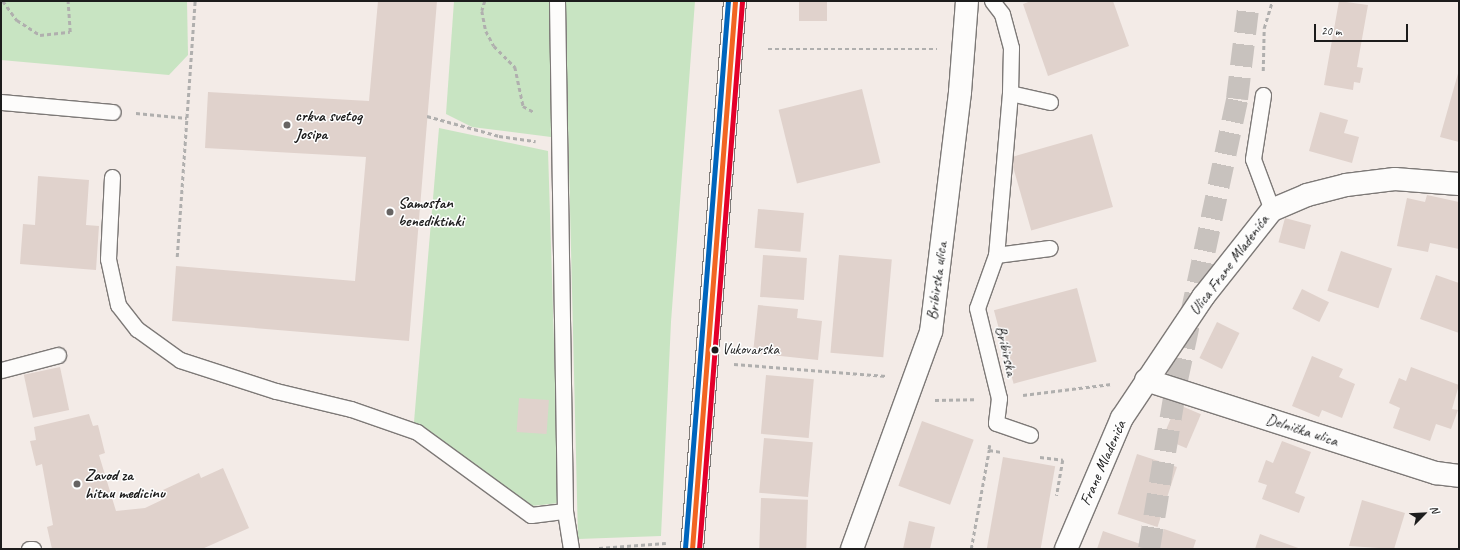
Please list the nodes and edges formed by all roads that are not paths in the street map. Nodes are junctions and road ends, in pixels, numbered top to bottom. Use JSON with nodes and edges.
{"nodes":[{"id":1,"x":557,"y":1,"type":"edge"},
{"id":2,"x":735,"y":1,"type":"edge"},
{"id":3,"x":967,"y":1,"type":"edge"},
{"id":4,"x":992,"y":1,"type":"edge"},
{"id":5,"x":1010,"y":93,"type":"junction"},
{"id":6,"x":1263,"y":95,"type":"road end"},
{"id":7,"x":1,"y":102,"type":"edge"},
{"id":8,"x":1050,"y":102,"type":"dead end"},
{"id":9,"x":113,"y":112,"type":"dead end"},
{"id":10,"x":112,"y":177,"type":"dead end"},
{"id":11,"x":1459,"y":184,"type":"edge"},
{"id":12,"x":1272,"y":210,"type":"junction"},
{"id":13,"x":1050,"y":248,"type":"dead end"},
{"id":14,"x":996,"y":255,"type":"junction"},
{"id":15,"x":58,"y":355,"type":"dead end"},
{"id":16,"x":1,"y":370,"type":"edge"},
{"id":17,"x":1146,"y":380,"type":"junction"},
{"id":18,"x":1030,"y":435,"type":"dead end"},
{"id":19,"x":1459,"y":476,"type":"edge"},
{"id":20,"x":565,"y":511,"type":"junction"},
{"id":21,"x":29,"y":549,"type":"edge"},
{"id":22,"x":33,"y":549,"type":"edge"},
{"id":23,"x":571,"y":549,"type":"edge"},
{"id":24,"x":692,"y":549,"type":"edge"},
{"id":25,"x":852,"y":549,"type":"edge"},
{"id":26,"x":1066,"y":549,"type":"edge"}],
"edges":[{"from":1,"to":20,"type":"lane"},
{"from":2,"to":24,"type":"street"},
{"from":3,"to":25,"type":"street","name":"Bribirska ulica"},
{"from":4,"to":5,"type":"lane","name":"Bribirska"},
{"from":5,"to":8,"type":"lane"},
{"from":5,"to":14,"type":"lane","name":"Bribirska"},
{"from":6,"to":12,"type":"lane"},
{"from":7,"to":9,"type":"lane"},
{"from":10,"to":20,"type":"lane"},
{"from":11,"to":12,"type":"street","name":"Ulica Frane Mladenića"},
{"from":12,"to":17,"type":"street","name":"Ulica Frane Mladenića"},
{"from":13,"to":14,"type":"lane"},
{"from":14,"to":18,"type":"lane","name":"Bribirska"},
{"from":15,"to":16,"type":"lane"},
{"from":17,"to":19,"type":"street","name":"Delnička ulica"},
{"from":17,"to":26,"type":"street","name":"Frane Mladenića"},
{"from":20,"to":23,"type":"lane"},
{"from":21,"to":22,"type":"lane"}]}
